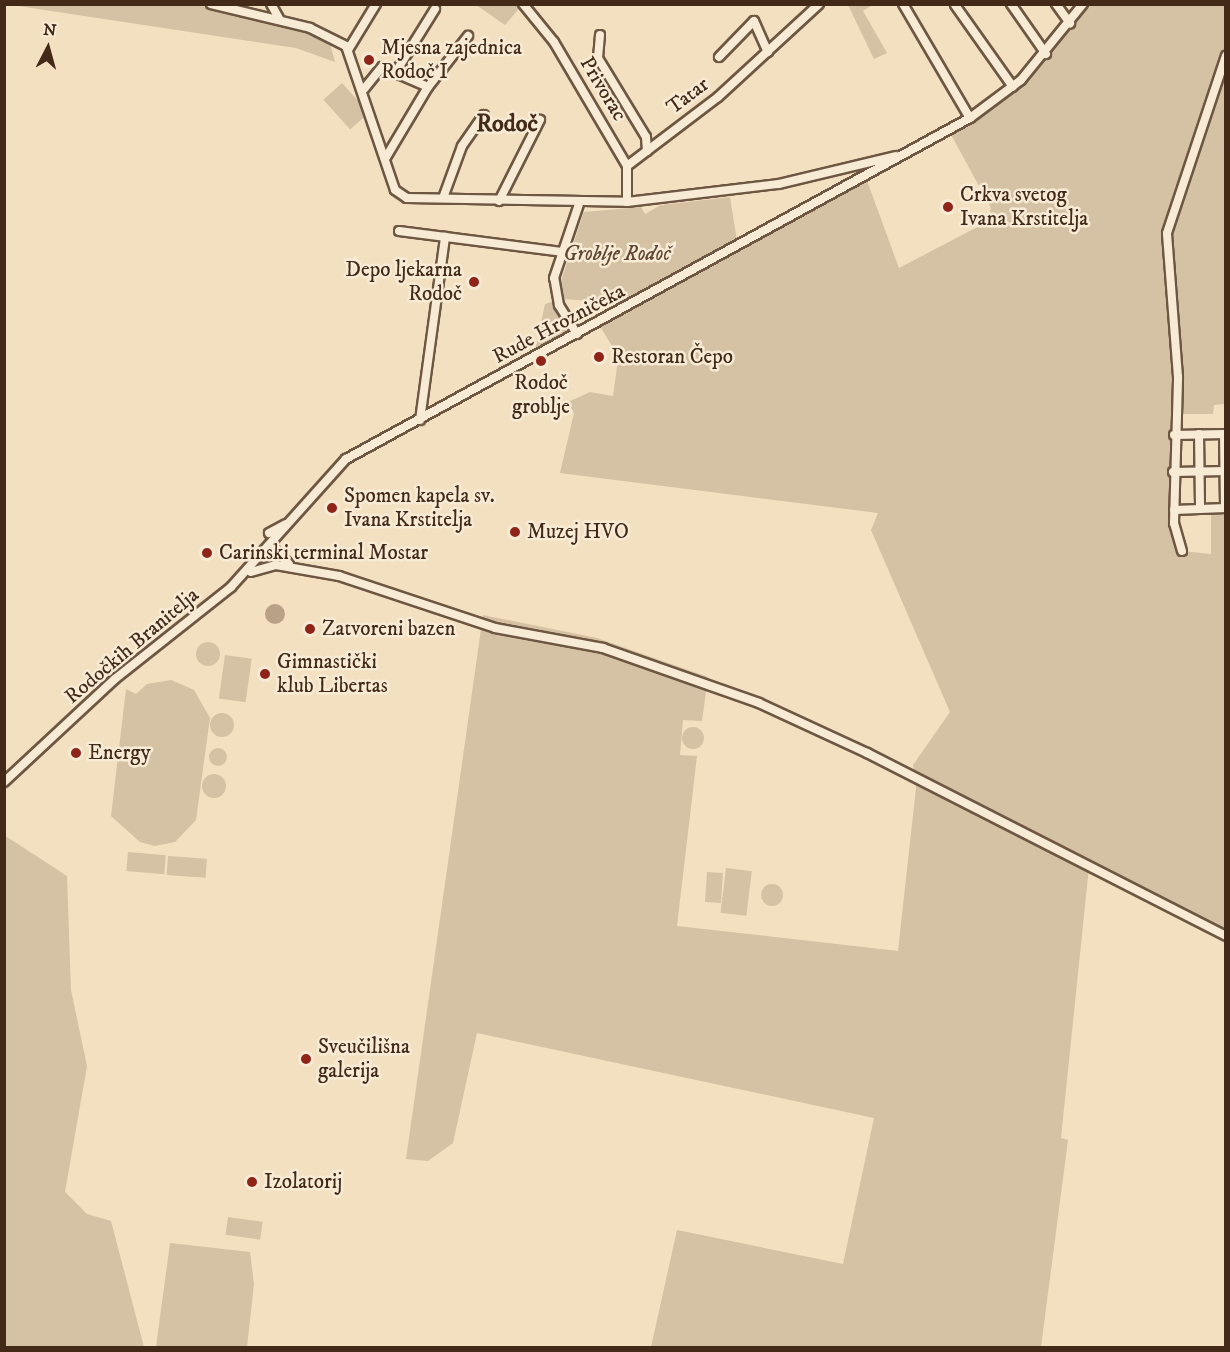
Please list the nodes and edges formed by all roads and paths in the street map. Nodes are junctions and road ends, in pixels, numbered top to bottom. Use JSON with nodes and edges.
{"nodes":[{"id":1,"x":271,"y":4,"type":"edge"},
{"id":2,"x":376,"y":4,"type":"edge"},
{"id":3,"x":523,"y":4,"type":"edge"},
{"id":4,"x":819,"y":4,"type":"edge"},
{"id":5,"x":903,"y":4,"type":"edge"},
{"id":6,"x":1011,"y":4,"type":"edge"},
{"id":7,"x":1056,"y":4,"type":"edge"},
{"id":8,"x":1083,"y":4,"type":"edge"},
{"id":9,"x":212,"y":5,"type":"edge"},
{"id":10,"x":955,"y":5,"type":"edge"},
{"id":11,"x":435,"y":9,"type":"dead end"},
{"id":12,"x":280,"y":20,"type":"junction"},
{"id":13,"x":1070,"y":23,"type":"junction"},
{"id":14,"x":600,"y":35,"type":"dead end"},
{"id":15,"x":468,"y":36,"type":"dead end"},
{"id":16,"x":348,"y":50,"type":"junction"},
{"id":17,"x":768,"y":52,"type":"junction"},
{"id":18,"x":1046,"y":54,"type":"junction"},
{"id":19,"x":1226,"y":56,"type":"edge"},
{"id":20,"x":718,"y":57,"type":"dead end"},
{"id":21,"x":397,"y":70,"type":"junction"},
{"id":22,"x":428,"y":87,"type":"junction"},
{"id":23,"x":1013,"y":87,"type":"junction"},
{"id":24,"x":364,"y":89,"type":"junction"},
{"id":25,"x":484,"y":115,"type":"dead end"},
{"id":26,"x":970,"y":118,"type":"junction"},
{"id":27,"x":540,"y":120,"type":"dead end"},
{"id":28,"x":647,"y":151,"type":"junction"},
{"id":29,"x":905,"y":154,"type":"junction"},
{"id":30,"x":385,"y":159,"type":"junction"},
{"id":31,"x":627,"y":166,"type":"junction"},
{"id":32,"x":443,"y":198,"type":"junction"},
{"id":33,"x":499,"y":201,"type":"junction"},
{"id":34,"x":627,"y":202,"type":"junction"},
{"id":35,"x":579,"y":204,"type":"junction"},
{"id":36,"x":399,"y":231,"type":"dead end"},
{"id":37,"x":445,"y":237,"type":"junction"},
{"id":38,"x":564,"y":252,"type":"junction"},
{"id":39,"x":577,"y":334,"type":"junction"},
{"id":40,"x":420,"y":420,"type":"junction"},
{"id":41,"x":1199,"y":434,"type":"junction"},
{"id":42,"x":1225,"y":434,"type":"edge"},
{"id":43,"x":1174,"y":435,"type":"junction"},
{"id":44,"x":1199,"y":471,"type":"junction"},
{"id":45,"x":1225,"y":471,"type":"edge"},
{"id":46,"x":1173,"y":472,"type":"junction"},
{"id":47,"x":1225,"y":508,"type":"edge"},
{"id":48,"x":1200,"y":509,"type":"junction"},
{"id":49,"x":1174,"y":510,"type":"junction"},
{"id":50,"x":294,"y":518,"type":"junction"},
{"id":51,"x":269,"y":533,"type":"dead end"},
{"id":52,"x":281,"y":535,"type":"joint"},
{"id":53,"x":269,"y":550,"type":"junction"},
{"id":54,"x":1182,"y":551,"type":"dead end"},
{"id":55,"x":276,"y":565,"type":"junction"},
{"id":56,"x":295,"y":567,"type":"junction"},
{"id":57,"x":235,"y":584,"type":"junction"},
{"id":58,"x":4,"y":782,"type":"edge"},
{"id":59,"x":1226,"y":936,"type":"edge"}],
"edges":[{"from":1,"to":12,"type":"street"},
{"from":2,"to":16,"type":"street"},
{"from":3,"to":31,"type":"street","name":"Privorac"},
{"from":4,"to":17,"type":"street","name":"Tatar"},
{"from":5,"to":26,"type":"street"},
{"from":6,"to":18,"type":"street"},
{"from":7,"to":13,"type":"street"},
{"from":8,"to":13,"type":"street","name":"Rude Hrozničeka"},
{"from":9,"to":12,"type":"street"},
{"from":10,"to":23,"type":"street"},
{"from":11,"to":21,"type":"street"},
{"from":12,"to":16,"type":"street"},
{"from":13,"to":18,"type":"street","name":"Rude Hrozničeka"},
{"from":14,"to":28,"type":"street"},
{"from":15,"to":22,"type":"street"},
{"from":16,"to":24,"type":"street"},
{"from":17,"to":20,"type":"street","name":"Tatar"},
{"from":17,"to":28,"type":"street","name":"Tatar"},
{"from":18,"to":23,"type":"street","name":"Rude Hrozničeka"},
{"from":19,"to":43,"type":"street"},
{"from":21,"to":22,"type":"street"},
{"from":21,"to":24,"type":"street"},
{"from":22,"to":30,"type":"street"},
{"from":23,"to":26,"type":"street","name":"Rude Hrozničeka"},
{"from":24,"to":30,"type":"street"},
{"from":25,"to":32,"type":"street"},
{"from":26,"to":29,"type":"street","name":"Rude Hrozničeka"},
{"from":27,"to":33,"type":"street"},
{"from":28,"to":31,"type":"street","name":"Tatar"},
{"from":29,"to":34,"type":"street"},
{"from":29,"to":39,"type":"street","name":"Rude Hrozničeka"},
{"from":30,"to":32,"type":"street"},
{"from":31,"to":34,"type":"street"},
{"from":32,"to":33,"type":"street"},
{"from":33,"to":35,"type":"street"},
{"from":34,"to":35,"type":"street"},
{"from":35,"to":38,"type":"street"},
{"from":36,"to":37,"type":"street"},
{"from":37,"to":38,"type":"street"},
{"from":37,"to":40,"type":"street"},
{"from":38,"to":39,"type":"street"},
{"from":39,"to":40,"type":"street","name":"Rude Hrozničeka"},
{"from":40,"to":50,"type":"street","name":"Rude Hrozničeka"},
{"from":41,"to":42,"type":"street"},
{"from":41,"to":43,"type":"street"},
{"from":41,"to":44,"type":"street"},
{"from":42,"to":45,"type":"street"},
{"from":43,"to":46,"type":"street"},
{"from":44,"to":45,"type":"street"},
{"from":44,"to":46,"type":"street"},
{"from":44,"to":48,"type":"street"},
{"from":45,"to":47,"type":"street"},
{"from":46,"to":49,"type":"street"},
{"from":47,"to":48,"type":"street"},
{"from":48,"to":49,"type":"street"},
{"from":49,"to":54,"type":"street"},
{"from":50,"to":51,"type":"street"},
{"from":50,"to":52,"type":"street","name":"Rude Hrozničeka"},
{"from":52,"to":53,"type":"street","name":"Rodočkih Branitelja"},
{"from":53,"to":55,"type":"street"},
{"from":53,"to":56,"type":"street"},
{"from":53,"to":57,"type":"street","name":"Rodočkih Branitelja"},
{"from":55,"to":56,"type":"street"},
{"from":55,"to":57,"type":"street"},
{"from":56,"to":59,"type":"street"},
{"from":57,"to":58,"type":"street","name":"Rodočkih Branitelja"}]}
